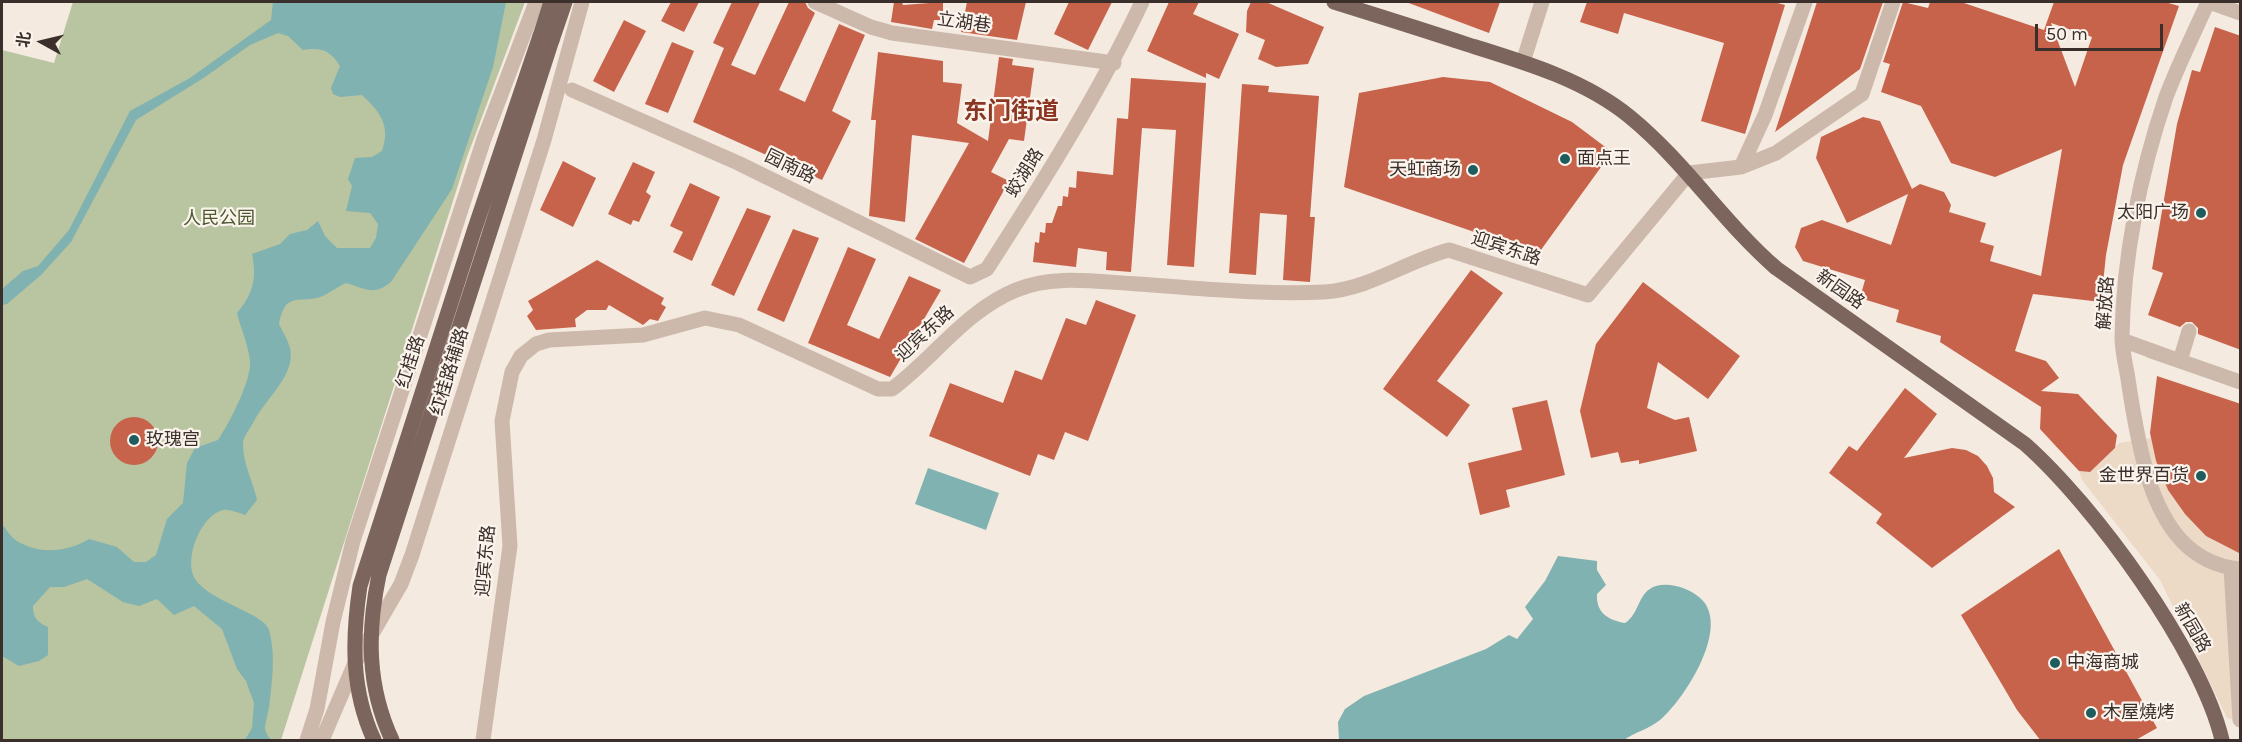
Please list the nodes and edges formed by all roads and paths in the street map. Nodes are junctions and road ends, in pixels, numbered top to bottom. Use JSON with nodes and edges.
{"nodes":[{"id":1,"x":536,"y":2,"type":"edge"},
{"id":2,"x":551,"y":2,"type":"edge"},
{"id":3,"x":565,"y":2,"type":"edge"},
{"id":4,"x":582,"y":2,"type":"edge"},
{"id":5,"x":815,"y":2,"type":"edge"},
{"id":6,"x":1142,"y":2,"type":"edge"},
{"id":7,"x":1334,"y":2,"type":"edge"},
{"id":8,"x":1542,"y":2,"type":"edge"},
{"id":9,"x":1805,"y":2,"type":"edge"},
{"id":10,"x":1893,"y":2,"type":"edge"},
{"id":11,"x":2209,"y":2,"type":"edge"},
{"id":12,"x":2241,"y":13,"type":"edge"},
{"id":13,"x":546,"y":38,"type":"junction"},
{"id":14,"x":1523,"y":62,"type":"junction"},
{"id":15,"x":1114,"y":63,"type":"junction"},
{"id":16,"x":572,"y":90,"type":"dead end"},
{"id":17,"x":1741,"y":167,"type":"junction"},
{"id":18,"x":1689,"y":173,"type":"junction"},
{"id":19,"x":987,"y":269,"type":"joint"},
{"id":20,"x":2189,"y":331,"type":"dead end"},
{"id":21,"x":2122,"y":340,"type":"junction"},
{"id":22,"x":2151,"y":351,"type":"dead end"},
{"id":23,"x":2180,"y":361,"type":"junction"},
{"id":24,"x":2241,"y":382,"type":"edge"},
{"id":25,"x":2236,"y":568,"type":"edge"},
{"id":26,"x":2241,"y":720,"type":"edge"},
{"id":27,"x":2223,"y":739,"type":"edge"},
{"id":28,"x":307,"y":741,"type":"edge"},
{"id":29,"x":322,"y":741,"type":"edge"},
{"id":30,"x":374,"y":741,"type":"edge"},
{"id":31,"x":392,"y":741,"type":"edge"},
{"id":32,"x":483,"y":741,"type":"edge"}],
"edges":[{"from":1,"to":28,"type":"street"},
{"from":2,"to":13,"type":"main road","name":"红桂路"},
{"from":3,"to":13,"type":"main road","name":"红桂路"},
{"from":4,"to":29,"type":"street","name":"红桂路辅路"},
{"from":5,"to":15,"type":"street","name":"立湖巷"},
{"from":6,"to":15,"type":"street","name":"蛟湖路"},
{"from":7,"to":14,"type":"main road","name":"新园路"},
{"from":8,"to":14,"type":"street"},
{"from":9,"to":17,"type":"street"},
{"from":10,"to":17,"type":"street"},
{"from":11,"to":12,"type":"street"},
{"from":11,"to":21,"type":"street","name":"解放路"},
{"from":13,"to":30,"type":"main road","name":"红桂路","bridge":true},
{"from":13,"to":31,"type":"main road","name":"红桂路","bridge":true},
{"from":14,"to":18,"type":"main road","name":"新园路"},
{"from":15,"to":19,"type":"street","name":"蛟湖路"},
{"from":16,"to":19,"type":"street","name":"园南路"},
{"from":17,"to":18,"type":"street"},
{"from":18,"to":27,"type":"main road","name":"新园路"},
{"from":18,"to":32,"type":"street","name":"迎宾东路"},
{"from":20,"to":23,"type":"street"},
{"from":21,"to":23,"type":"street"},
{"from":21,"to":25,"type":"street","name":"解放路"},
{"from":22,"to":23,"type":"street"},
{"from":23,"to":24,"type":"street"},
{"from":25,"to":26,"type":"street"}]}
